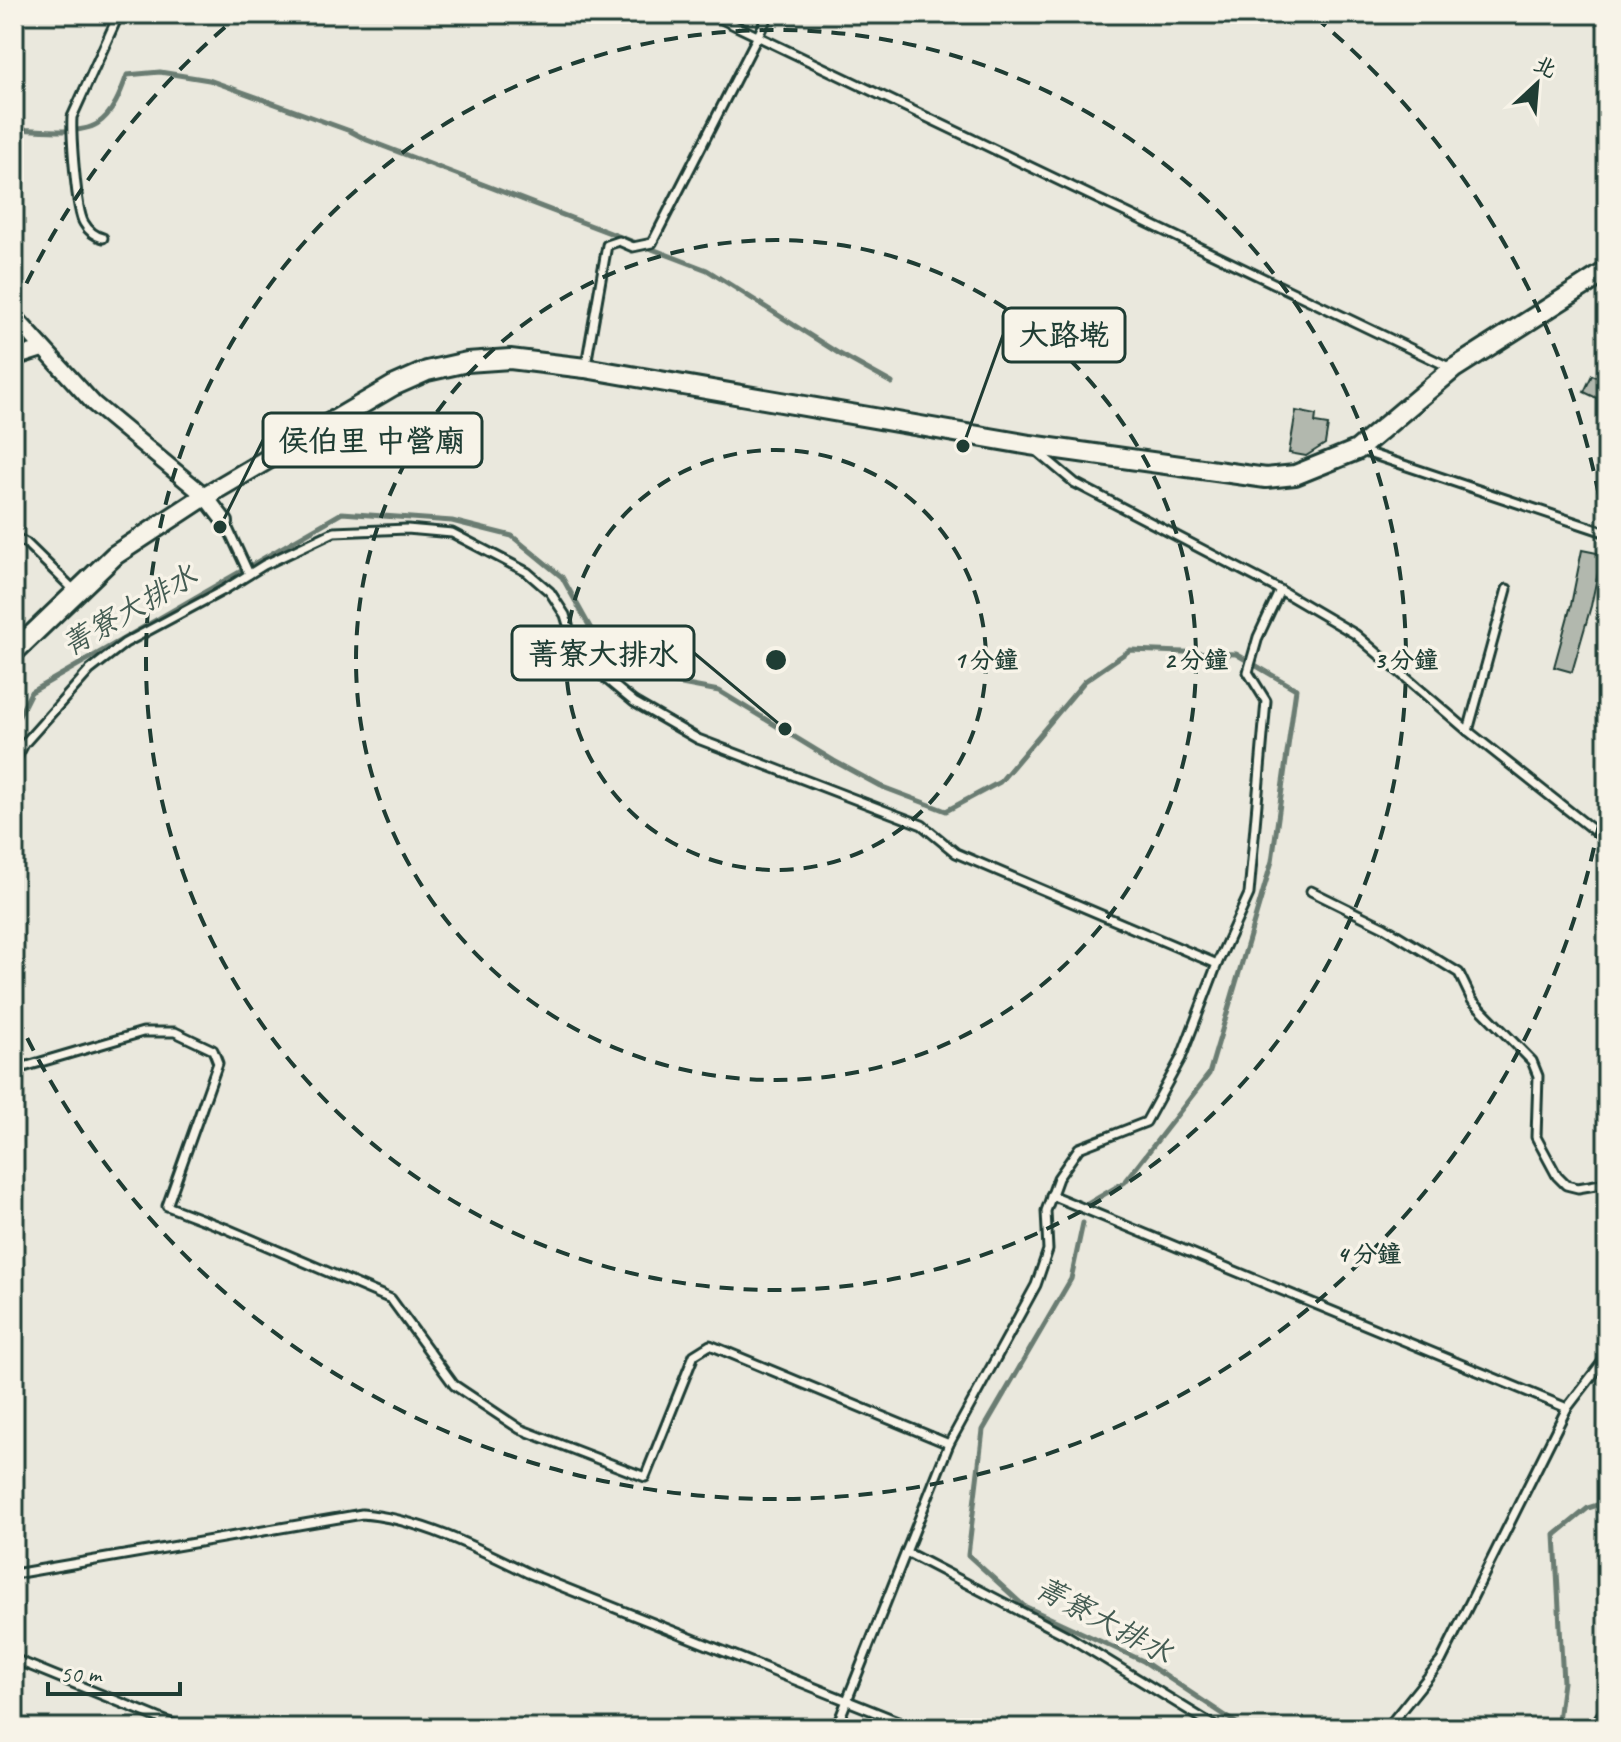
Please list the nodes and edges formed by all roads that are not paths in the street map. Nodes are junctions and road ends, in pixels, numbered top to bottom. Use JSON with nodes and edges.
{"nodes":[{"id":1,"x":119,"y":14,"type":"edge"},
{"id":2,"x":711,"y":14,"type":"edge"},
{"id":3,"x":769,"y":14,"type":"edge"},
{"id":4,"x":759,"y":35,"type":"junction"},
{"id":5,"x":103,"y":238,"type":"dead end"},
{"id":6,"x":1606,"y":273,"type":"edge"},
{"id":7,"x":14,"y":316,"type":"edge"},
{"id":8,"x":42,"y":349,"type":"junction"},
{"id":9,"x":14,"y":358,"type":"edge"},
{"id":10,"x":585,"y":368,"type":"junction"},
{"id":11,"x":1453,"y":369,"type":"junction"},
{"id":12,"x":1030,"y":445,"type":"junction"},
{"id":13,"x":1357,"y":450,"type":"junction"},
{"id":14,"x":205,"y":496,"type":"junction"},
{"id":15,"x":225,"y":522,"type":"joint"},
{"id":16,"x":1607,"y":533,"type":"edge"},
{"id":17,"x":14,"y":537,"type":"edge"},
{"id":18,"x":248,"y":572,"type":"junction"},
{"id":19,"x":1507,"y":589,"type":"dead end"},
{"id":20,"x":1280,"y":590,"type":"junction"},
{"id":21,"x":75,"y":591,"type":"junction"},
{"id":22,"x":14,"y":652,"type":"edge"},
{"id":23,"x":1468,"y":731,"type":"junction"},
{"id":24,"x":14,"y":763,"type":"edge"},
{"id":25,"x":1607,"y":841,"type":"edge"},
{"id":26,"x":1311,"y":891,"type":"dead end"},
{"id":27,"x":1217,"y":964,"type":"junction"},
{"id":28,"x":14,"y":1063,"type":"edge"},
{"id":29,"x":1607,"y":1183,"type":"edge"},
{"id":30,"x":1051,"y":1195,"type":"junction"},
{"id":31,"x":1607,"y":1356,"type":"edge"},
{"id":32,"x":1567,"y":1408,"type":"junction"},
{"id":33,"x":949,"y":1444,"type":"junction"},
{"id":34,"x":906,"y":1552,"type":"junction"},
{"id":35,"x":14,"y":1574,"type":"edge"},
{"id":36,"x":14,"y":1659,"type":"edge"},
{"id":37,"x":847,"y":1700,"type":"junction"},
{"id":38,"x":1607,"y":1716,"type":"edge"},
{"id":39,"x":183,"y":1728,"type":"edge"},
{"id":40,"x":836,"y":1728,"type":"edge"},
{"id":41,"x":915,"y":1728,"type":"edge"},
{"id":42,"x":1218,"y":1728,"type":"edge"},
{"id":43,"x":1387,"y":1728,"type":"edge"},
{"id":44,"x":1593,"y":1728,"type":"edge"}],
"edges":[{"from":1,"to":5,"type":"lane"},
{"from":2,"to":4,"type":"lane"},
{"from":3,"to":4,"type":"lane"},
{"from":4,"to":10,"type":"lane"},
{"from":4,"to":11,"type":"lane"},
{"from":6,"to":11,"type":"street"},
{"from":7,"to":8,"type":"street"},
{"from":8,"to":9,"type":"street"},
{"from":8,"to":14,"type":"street"},
{"from":10,"to":12,"type":"street"},
{"from":10,"to":14,"type":"street"},
{"from":11,"to":13,"type":"street"},
{"from":12,"to":13,"type":"street"},
{"from":12,"to":20,"type":"lane"},
{"from":13,"to":16,"type":"lane"},
{"from":14,"to":15,"type":"street"},
{"from":14,"to":21,"type":"street"},
{"from":15,"to":18,"type":"lane"},
{"from":17,"to":21,"type":"lane"},
{"from":18,"to":24,"type":"lane"},
{"from":18,"to":27,"type":"lane"},
{"from":19,"to":23,"type":"lane"},
{"from":20,"to":23,"type":"lane"},
{"from":20,"to":27,"type":"lane"},
{"from":21,"to":22,"type":"street"},
{"from":23,"to":25,"type":"lane"},
{"from":26,"to":29,"type":"lane"},
{"from":27,"to":30,"type":"lane"},
{"from":28,"to":33,"type":"lane"},
{"from":30,"to":32,"type":"lane"},
{"from":30,"to":33,"type":"lane"},
{"from":31,"to":32,"type":"lane"},
{"from":32,"to":43,"type":"lane"},
{"from":33,"to":34,"type":"lane"},
{"from":34,"to":37,"type":"lane"},
{"from":34,"to":42,"type":"lane"},
{"from":35,"to":37,"type":"lane"},
{"from":36,"to":39,"type":"lane"},
{"from":37,"to":40,"type":"lane"},
{"from":37,"to":41,"type":"lane"},
{"from":38,"to":44,"type":"lane"}]}
